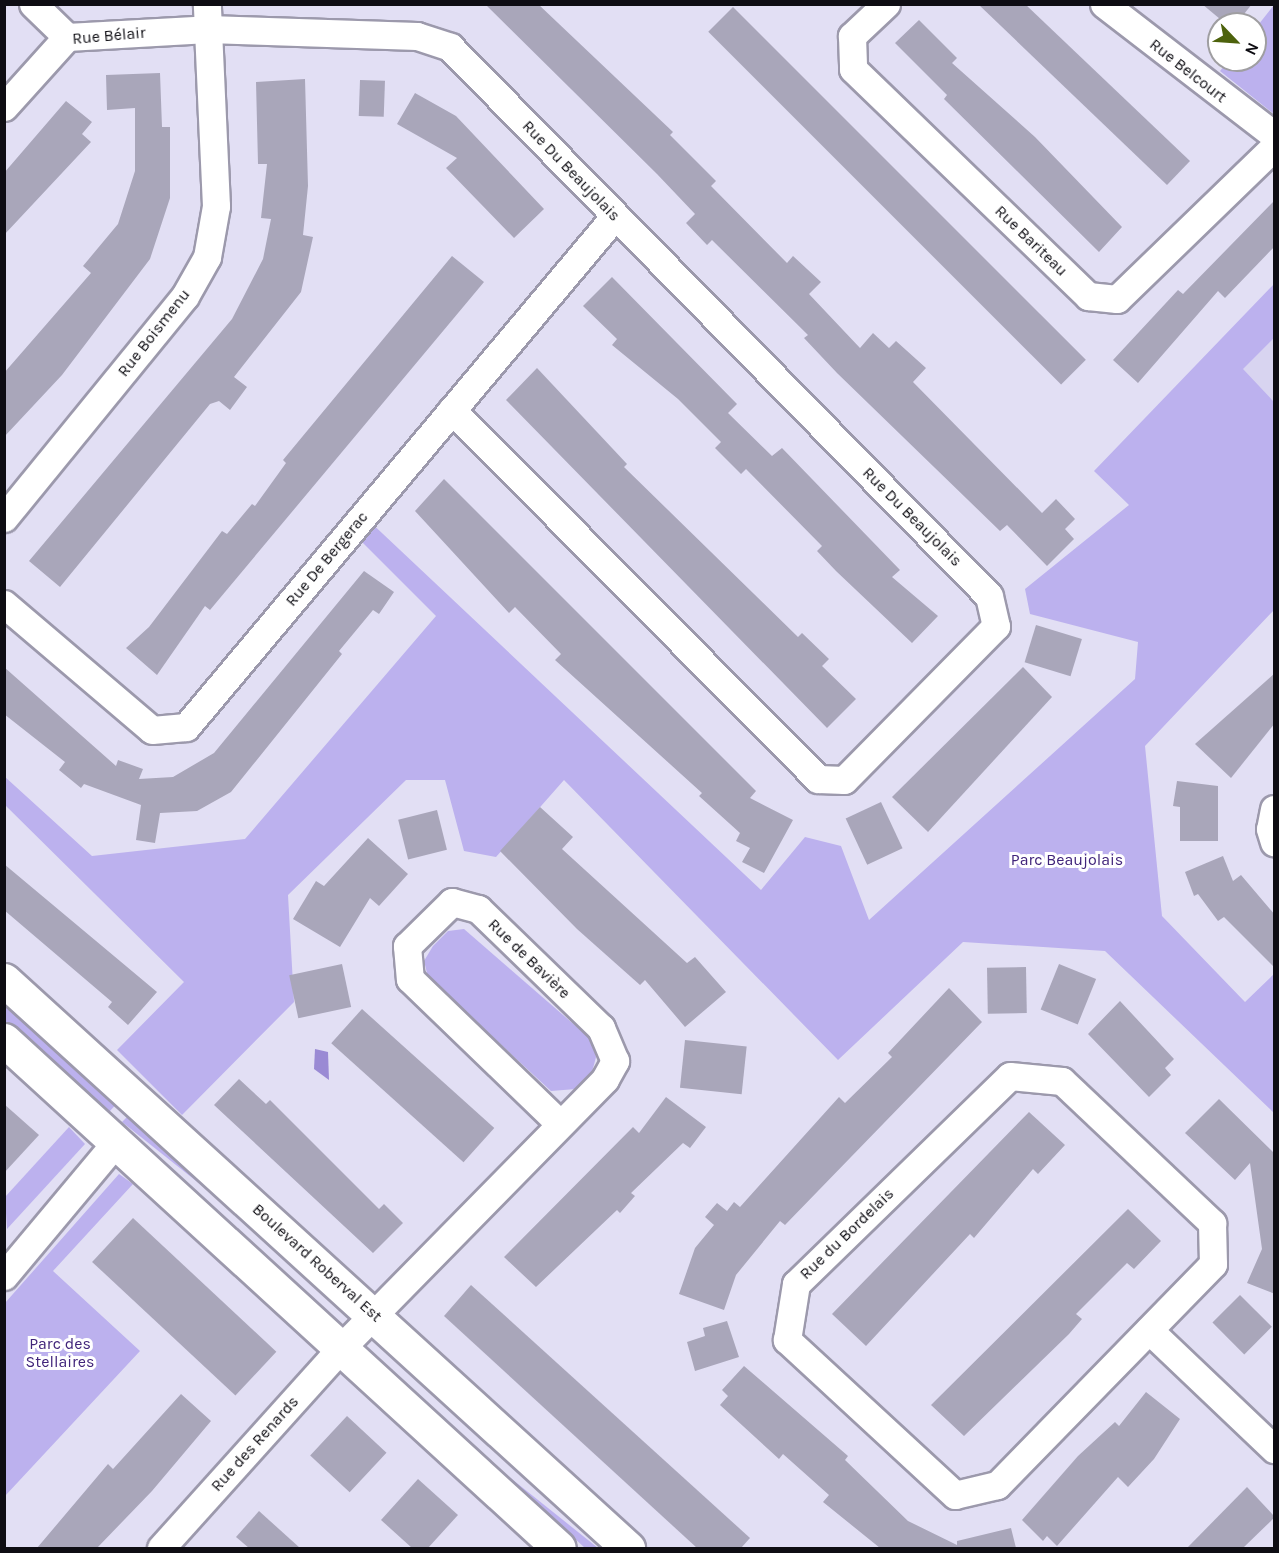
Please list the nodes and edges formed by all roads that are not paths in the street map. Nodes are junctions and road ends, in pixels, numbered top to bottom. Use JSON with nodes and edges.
{"nodes":[{"id":1,"x":33,"y":4,"type":"edge"},
{"id":2,"x":886,"y":4,"type":"edge"},
{"id":3,"x":1104,"y":4,"type":"edge"},
{"id":4,"x":207,"y":17,"type":"edge"},
{"id":5,"x":67,"y":37,"type":"junction"},
{"id":6,"x":4,"y":107,"type":"edge"},
{"id":7,"x":1275,"y":135,"type":"edge"},
{"id":8,"x":1275,"y":147,"type":"edge"},
{"id":9,"x":615,"y":216,"type":"junction"},
{"id":10,"x":452,"y":410,"type":"junction"},
{"id":11,"x":4,"y":518,"type":"edge"},
{"id":12,"x":4,"y":604,"type":"edge"},
{"id":13,"x":1275,"y":809,"type":"edge"},
{"id":14,"x":1275,"y":842,"type":"edge"},
{"id":15,"x":4,"y":980,"type":"edge"},
{"id":16,"x":4,"y":1040,"type":"edge"},
{"id":17,"x":559,"y":1123,"type":"junction"},
{"id":18,"x":116,"y":1142,"type":"junction"},
{"id":19,"x":4,"y":1276,"type":"edge"},
{"id":20,"x":373,"y":1314,"type":"junction"},
{"id":21,"x":1149,"y":1330,"type":"junction"},
{"id":22,"x":340,"y":1349,"type":"junction"},
{"id":23,"x":1275,"y":1449,"type":"edge"},
{"id":24,"x":170,"y":1545,"type":"edge"},
{"id":25,"x":559,"y":1548,"type":"edge"},
{"id":26,"x":628,"y":1548,"type":"edge"}],
"edges":[{"from":1,"to":5,"type":"street"},
{"from":2,"to":8,"type":"street","name":"Rue Bariteau"},
{"from":3,"to":7,"type":"street","name":"Rue Belcourt"},
{"from":4,"to":5,"type":"street","name":"Rue Bélair"},
{"from":4,"to":9,"type":"street","name":"Rue Du Beaujolais"},
{"from":4,"to":11,"type":"street","name":"Rue Boismenu"},
{"from":5,"to":6,"type":"street","name":"Rue Bélair"},
{"from":9,"to":10,"type":"street","name":"Rue De Bergerac"},
{"from":9,"to":10,"type":"street","name":"Rue Du Beaujolais"},
{"from":10,"to":12,"type":"street","name":"Rue De Bergerac"},
{"from":13,"to":14,"type":"street"},
{"from":15,"to":20,"type":"street","name":"Boulevard Roberval Est"},
{"from":16,"to":18,"type":"street"},
{"from":17,"to":17,"type":"street","name":"Rue de Bavière"},
{"from":17,"to":20,"type":"street","name":"Rue de Bavière"},
{"from":18,"to":19,"type":"street"},
{"from":18,"to":22,"type":"street"},
{"from":20,"to":22,"type":"street","name":"Rue de Bavière"},
{"from":20,"to":26,"type":"street","name":"Boulevard Roberval Est"},
{"from":21,"to":21,"type":"street","name":"Rue du Bordelais"},
{"from":21,"to":23,"type":"street"},
{"from":22,"to":24,"type":"street","name":"Rue des Renards"},
{"from":22,"to":25,"type":"street"}]}
